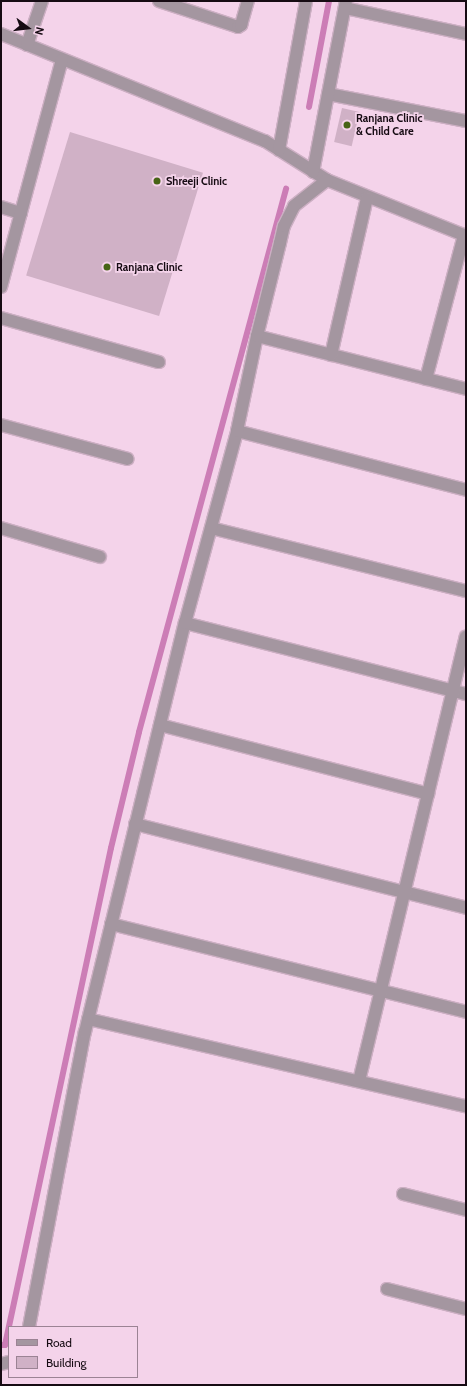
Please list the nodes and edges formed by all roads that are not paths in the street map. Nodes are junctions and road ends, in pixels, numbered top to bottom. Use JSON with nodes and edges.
{"nodes":[{"id":1,"x":42,"y":1,"type":"edge"},
{"id":2,"x":159,"y":1,"type":"edge"},
{"id":3,"x":248,"y":1,"type":"edge"},
{"id":4,"x":306,"y":1,"type":"edge"},
{"id":5,"x":345,"y":4,"type":"edge"},
{"id":6,"x":1,"y":34,"type":"edge"},
{"id":7,"x":466,"y":34,"type":"edge"},
{"id":8,"x":27,"y":45,"type":"junction"},
{"id":9,"x":62,"y":60,"type":"junction"},
{"id":10,"x":328,"y":94,"type":"junction"},
{"id":11,"x":466,"y":121,"type":"edge"},
{"id":12,"x":279,"y":150,"type":"junction"},
{"id":13,"x":313,"y":172,"type":"junction"},
{"id":14,"x":327,"y":180,"type":"junction"},
{"id":15,"x":367,"y":198,"type":"junction"},
{"id":16,"x":1,"y":207,"type":"edge"},
{"id":17,"x":21,"y":213,"type":"junction"},
{"id":18,"x":465,"y":235,"type":"edge"},
{"id":19,"x":1,"y":287,"type":"edge"},
{"id":20,"x":1,"y":318,"type":"edge"},
{"id":21,"x":257,"y":336,"type":"junction"},
{"id":22,"x":331,"y":355,"type":"junction"},
{"id":23,"x":159,"y":362,"type":"dead end"},
{"id":24,"x":426,"y":379,"type":"junction"},
{"id":25,"x":466,"y":389,"type":"edge"},
{"id":26,"x":1,"y":425,"type":"edge"},
{"id":27,"x":237,"y":431,"type":"junction"},
{"id":28,"x":128,"y":459,"type":"dead end"},
{"id":29,"x":466,"y":490,"type":"edge"},
{"id":30,"x":1,"y":528,"type":"edge"},
{"id":31,"x":211,"y":528,"type":"junction"},
{"id":32,"x":100,"y":557,"type":"dead end"},
{"id":33,"x":466,"y":591,"type":"edge"},
{"id":34,"x":185,"y":623,"type":"junction"},
{"id":35,"x":466,"y":637,"type":"edge"},
{"id":36,"x":453,"y":691,"type":"junction"},
{"id":37,"x":466,"y":694,"type":"edge"},
{"id":38,"x":160,"y":725,"type":"junction"},
{"id":39,"x":428,"y":794,"type":"junction"},
{"id":40,"x":135,"y":824,"type":"junction"},
{"id":41,"x":404,"y":892,"type":"junction"},
{"id":42,"x":466,"y":908,"type":"edge"},
{"id":43,"x":111,"y":924,"type":"junction"},
{"id":44,"x":380,"y":991,"type":"junction"},
{"id":45,"x":466,"y":1012,"type":"edge"},
{"id":46,"x":88,"y":1019,"type":"junction"},
{"id":47,"x":359,"y":1081,"type":"junction"},
{"id":48,"x":466,"y":1106,"type":"edge"},
{"id":49,"x":403,"y":1194,"type":"dead end"},
{"id":50,"x":466,"y":1210,"type":"edge"},
{"id":51,"x":387,"y":1289,"type":"dead end"},
{"id":52,"x":466,"y":1309,"type":"edge"},
{"id":53,"x":29,"y":1326,"type":"edge"}],
"edges":[{"from":1,"to":8,"type":"street"},
{"from":2,"to":3,"type":"street"},
{"from":4,"to":12,"type":"street"},
{"from":5,"to":7,"type":"street"},
{"from":5,"to":10,"type":"street"},
{"from":6,"to":8,"type":"street"},
{"from":8,"to":9,"type":"street"},
{"from":9,"to":12,"type":"street"},
{"from":9,"to":17,"type":"street"},
{"from":10,"to":11,"type":"street"},
{"from":10,"to":13,"type":"street"},
{"from":12,"to":13,"type":"street"},
{"from":13,"to":14,"type":"street"},
{"from":14,"to":15,"type":"street"},
{"from":14,"to":21,"type":"street"},
{"from":15,"to":18,"type":"street"},
{"from":15,"to":22,"type":"street"},
{"from":16,"to":17,"type":"street"},
{"from":17,"to":19,"type":"street"},
{"from":18,"to":24,"type":"street"},
{"from":20,"to":23,"type":"street"},
{"from":21,"to":22,"type":"street"},
{"from":21,"to":27,"type":"street"},
{"from":22,"to":24,"type":"street"},
{"from":24,"to":25,"type":"street"},
{"from":26,"to":28,"type":"street"},
{"from":27,"to":29,"type":"street"},
{"from":27,"to":31,"type":"street"},
{"from":30,"to":32,"type":"street"},
{"from":31,"to":33,"type":"street"},
{"from":31,"to":34,"type":"street"},
{"from":34,"to":36,"type":"street"},
{"from":34,"to":38,"type":"street"},
{"from":35,"to":36,"type":"street"},
{"from":36,"to":37,"type":"street"},
{"from":36,"to":39,"type":"street"},
{"from":38,"to":39,"type":"street"},
{"from":38,"to":40,"type":"street"},
{"from":39,"to":41,"type":"street"},
{"from":40,"to":41,"type":"street"},
{"from":40,"to":43,"type":"street"},
{"from":41,"to":42,"type":"street"},
{"from":41,"to":44,"type":"street"},
{"from":43,"to":44,"type":"street"},
{"from":43,"to":46,"type":"street"},
{"from":44,"to":45,"type":"street"},
{"from":44,"to":47,"type":"street"},
{"from":46,"to":47,"type":"street"},
{"from":46,"to":53,"type":"street"},
{"from":47,"to":48,"type":"street"},
{"from":49,"to":50,"type":"street"},
{"from":51,"to":52,"type":"street"}]}
